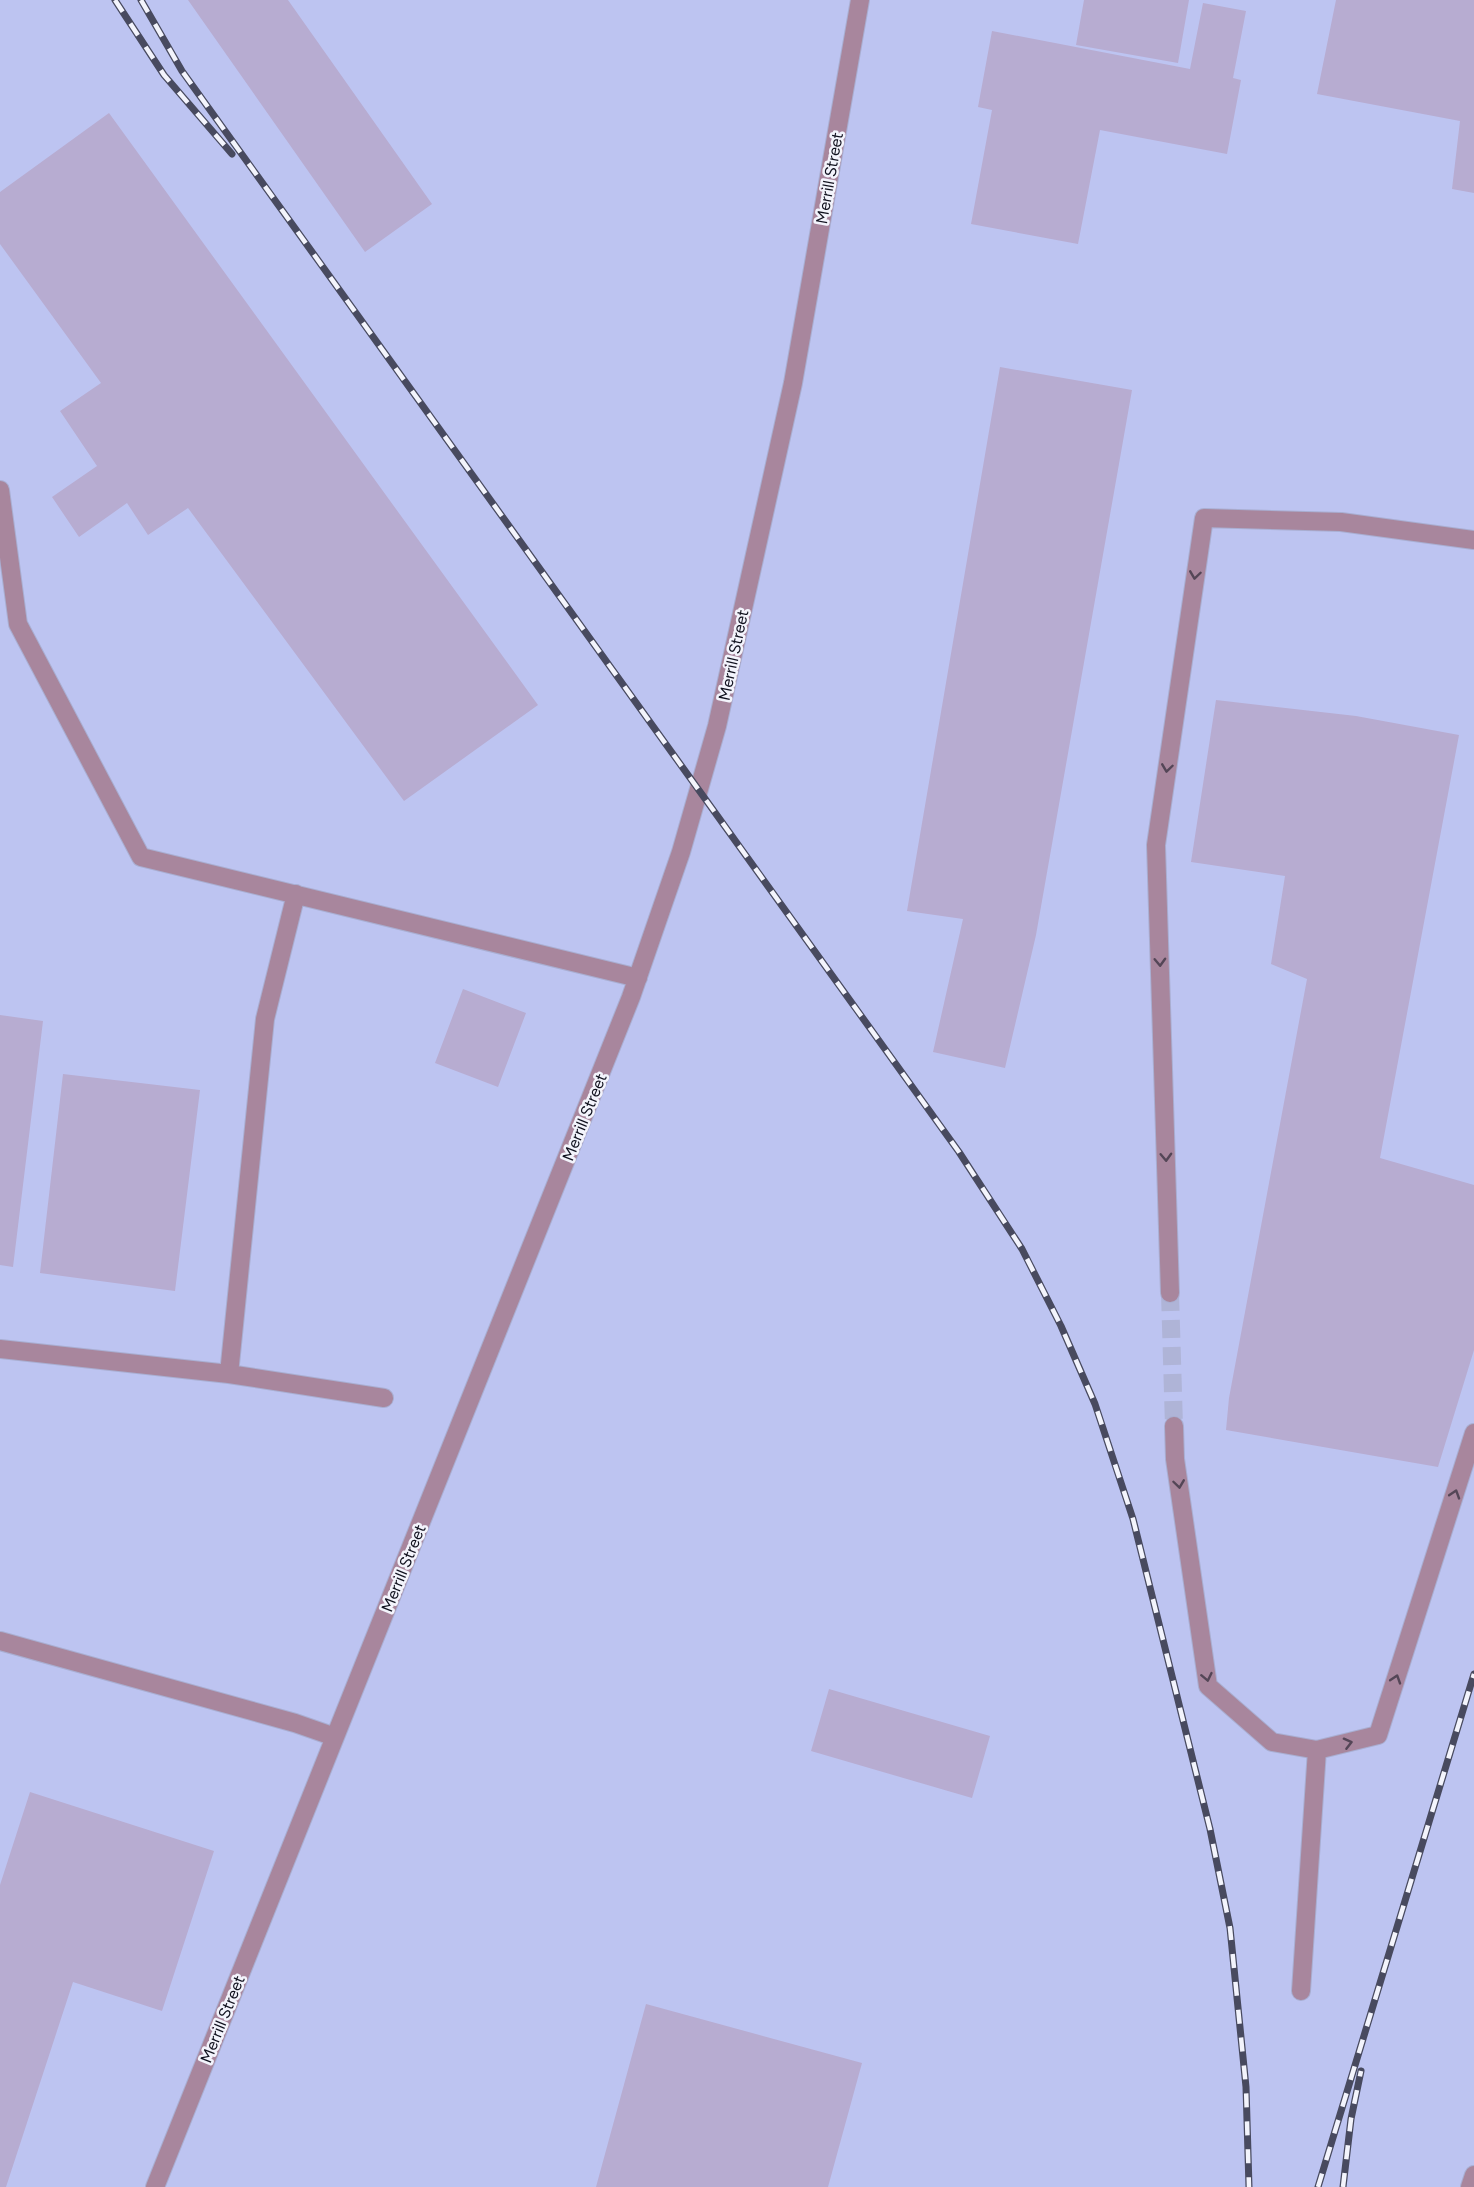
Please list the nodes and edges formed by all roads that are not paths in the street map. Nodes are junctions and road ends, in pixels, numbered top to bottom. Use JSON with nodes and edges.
{"nodes":[{"id":1,"x":860,"y":0,"type":"edge"},
{"id":2,"x":0,"y":490,"type":"edge"},
{"id":3,"x":1474,"y":540,"type":"edge"},
{"id":4,"x":296,"y":894,"type":"junction"},
{"id":5,"x":638,"y":978,"type":"junction"},
{"id":6,"x":1170,"y":1293,"type":"tunnel mouth"},
{"id":7,"x":0,"y":1349,"type":"edge"},
{"id":8,"x":229,"y":1374,"type":"junction"},
{"id":9,"x":384,"y":1398,"type":"dead end"},
{"id":10,"x":1174,"y":1426,"type":"tunnel mouth"},
{"id":11,"x":1474,"y":1433,"type":"edge"},
{"id":12,"x":0,"y":1641,"type":"edge"},
{"id":13,"x":335,"y":1737,"type":"junction"},
{"id":14,"x":1317,"y":1750,"type":"junction"},
{"id":15,"x":1301,"y":1991,"type":"dead end"},
{"id":16,"x":1474,"y":2175,"type":"edge"},
{"id":17,"x":155,"y":2187,"type":"edge"},
{"id":18,"x":1470,"y":2187,"type":"edge"}],
"edges":[{"from":1,"to":5,"type":"street","name":"Merrill Street"},
{"from":2,"to":4,"type":"street"},
{"from":3,"to":6,"type":"street","one_way":true},
{"from":4,"to":5,"type":"street"},
{"from":4,"to":8,"type":"street"},
{"from":5,"to":13,"type":"street","name":"Merrill Street"},
{"from":7,"to":8,"type":"street"},
{"from":8,"to":9,"type":"street"},
{"from":10,"to":14,"type":"street","one_way":true},
{"from":14,"to":11,"type":"street","one_way":true},
{"from":12,"to":13,"type":"street"},
{"from":13,"to":17,"type":"street","name":"Merrill Street"},
{"from":14,"to":15,"type":"street"},
{"from":16,"to":18,"type":"street"}]}
